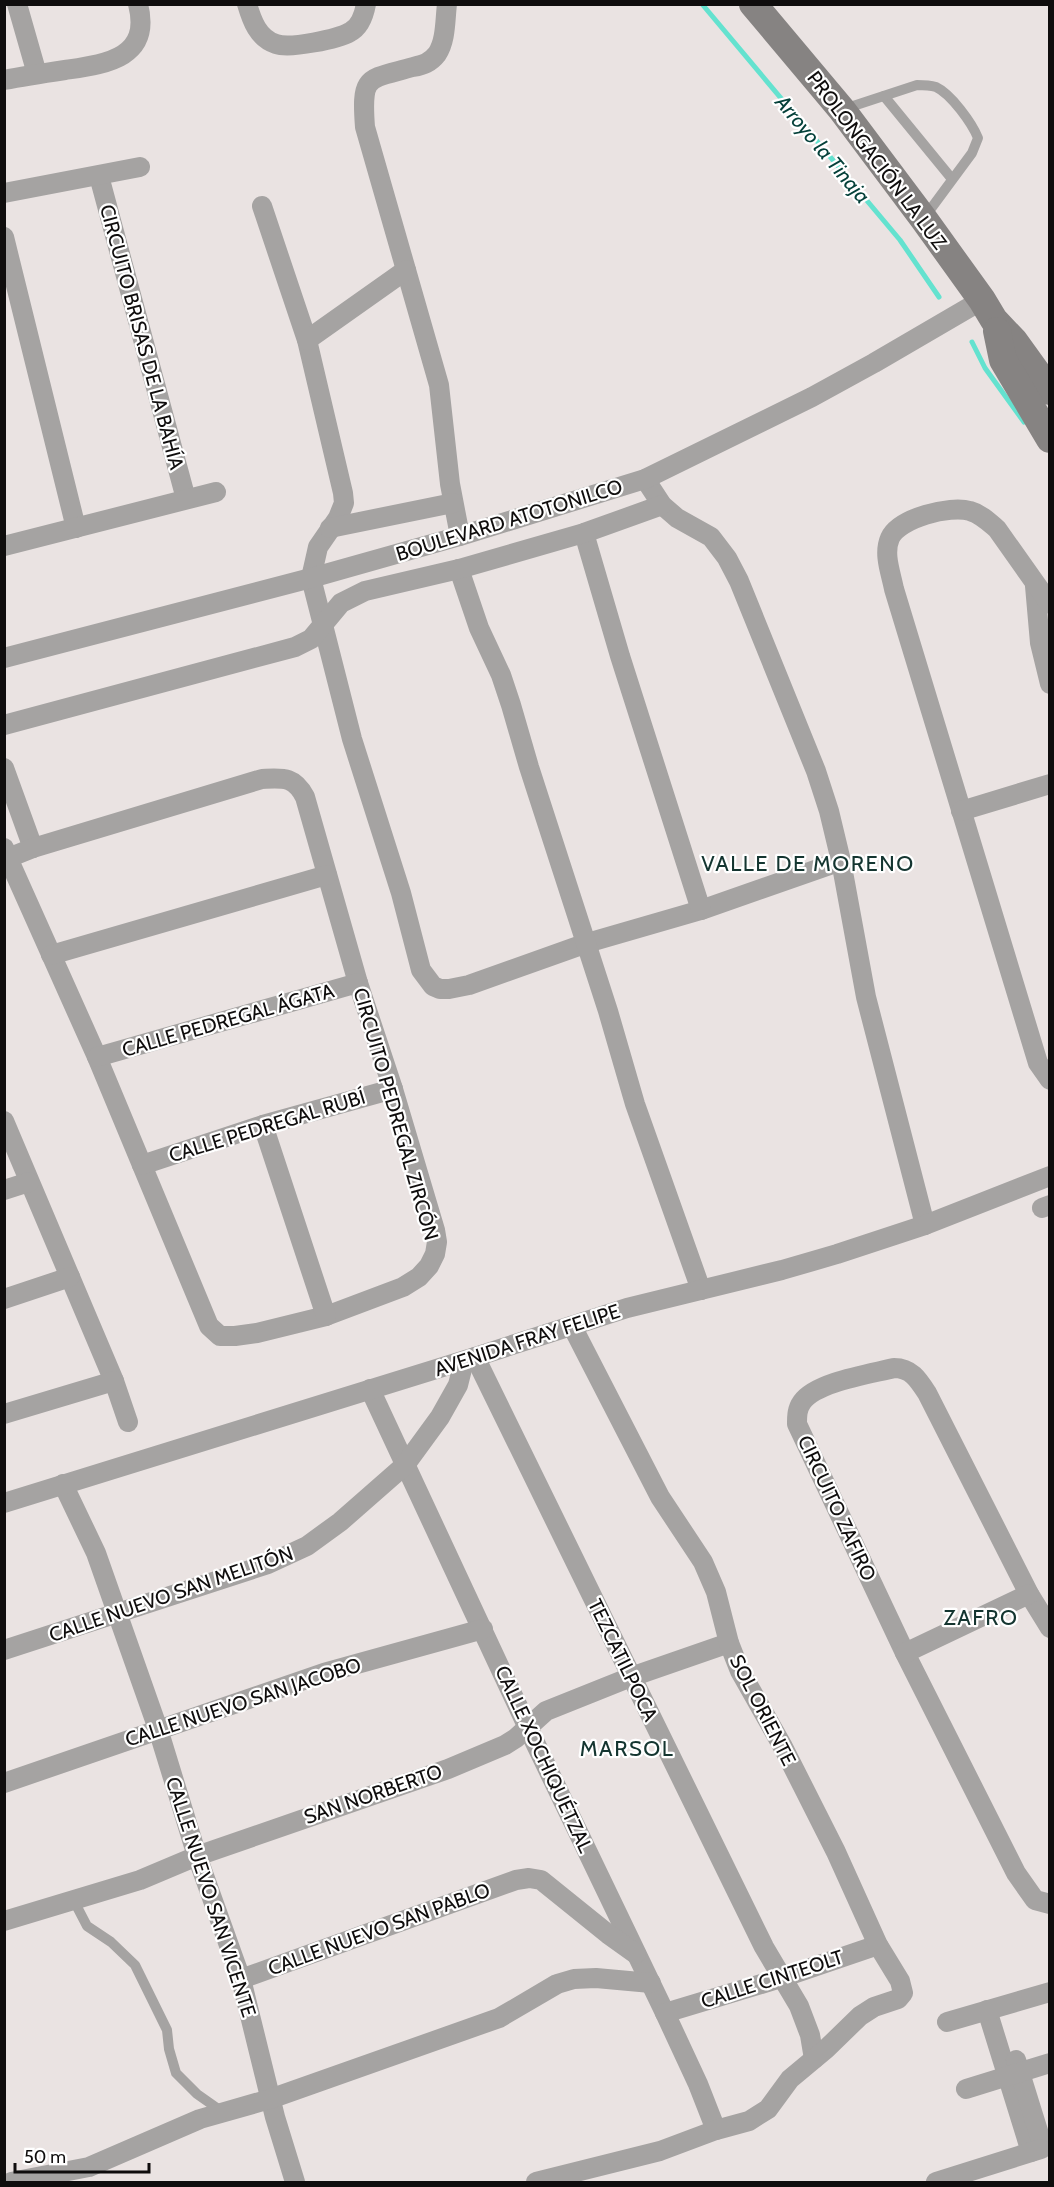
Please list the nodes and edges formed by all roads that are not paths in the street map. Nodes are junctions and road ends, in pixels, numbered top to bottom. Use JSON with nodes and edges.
{"nodes":[{"id":1,"x":17,"y":4,"type":"edge"},
{"id":2,"x":138,"y":4,"type":"edge"},
{"id":3,"x":247,"y":4,"type":"edge"},
{"id":4,"x":366,"y":4,"type":"edge"},
{"id":5,"x":447,"y":4,"type":"edge"},
{"id":6,"x":753,"y":4,"type":"edge"},
{"id":7,"x":37,"y":74,"type":"junction"},
{"id":8,"x":4,"y":80,"type":"edge"},
{"id":9,"x":884,"y":96,"type":"junction"},
{"id":10,"x":842,"y":110,"type":"junction"},
{"id":11,"x":140,"y":167,"type":"dead end"},
{"id":12,"x":99,"y":176,"type":"junction"},
{"id":13,"x":952,"y":179,"type":"junction"},
{"id":14,"x":4,"y":193,"type":"edge"},
{"id":15,"x":262,"y":206,"type":"dead end"},
{"id":16,"x":924,"y":218,"type":"junction"},
{"id":17,"x":4,"y":237,"type":"edge"},
{"id":18,"x":406,"y":270,"type":"junction"},
{"id":19,"x":988,"y":310,"type":"junction"},
{"id":20,"x":307,"y":340,"type":"junction"},
{"id":21,"x":1050,"y":391,"type":"edge"},
{"id":22,"x":1050,"y":439,"type":"edge"},
{"id":23,"x":645,"y":479,"type":"junction"},
{"id":24,"x":216,"y":492,"type":"dead end"},
{"id":25,"x":186,"y":499,"type":"junction"},
{"id":26,"x":453,"y":503,"type":"junction"},
{"id":27,"x":662,"y":505,"type":"junction"},
{"id":28,"x":76,"y":528,"type":"junction"},
{"id":29,"x":330,"y":528,"type":"junction"},
{"id":30,"x":584,"y":533,"type":"junction"},
{"id":31,"x":460,"y":536,"type":"junction"},
{"id":32,"x":4,"y":546,"type":"edge"},
{"id":33,"x":459,"y":569,"type":"junction"},
{"id":34,"x":310,"y":578,"type":"junction"},
{"id":35,"x":1035,"y":585,"type":"junction"},
{"id":36,"x":1050,"y":604,"type":"edge"},
{"id":37,"x":323,"y":626,"type":"junction"},
{"id":38,"x":4,"y":658,"type":"edge"},
{"id":39,"x":1050,"y":684,"type":"edge"},
{"id":40,"x":4,"y":725,"type":"edge"},
{"id":41,"x":4,"y":768,"type":"edge"},
{"id":42,"x":1050,"y":784,"type":"edge"},
{"id":43,"x":961,"y":811,"type":"junction"},
{"id":44,"x":33,"y":848,"type":"junction"},
{"id":45,"x":6,"y":853,"type":"edge"},
{"id":46,"x":841,"y":861,"type":"junction"},
{"id":47,"x":327,"y":874,"type":"junction"},
{"id":48,"x":701,"y":910,"type":"junction"},
{"id":49,"x":587,"y":943,"type":"junction"},
{"id":50,"x":51,"y":954,"type":"junction"},
{"id":51,"x":358,"y":983,"type":"junction"},
{"id":52,"x":98,"y":1057,"type":"junction"},
{"id":53,"x":1050,"y":1080,"type":"edge"},
{"id":54,"x":393,"y":1089,"type":"junction"},
{"id":55,"x":4,"y":1121,"type":"edge"},
{"id":56,"x":263,"y":1125,"type":"junction"},
{"id":57,"x":142,"y":1165,"type":"junction"},
{"id":58,"x":1050,"y":1176,"type":"edge"},
{"id":59,"x":29,"y":1182,"type":"junction"},
{"id":60,"x":4,"y":1190,"type":"edge"},
{"id":61,"x":925,"y":1225,"type":"junction"},
{"id":62,"x":70,"y":1277,"type":"junction"},
{"id":63,"x":701,"y":1290,"type":"junction"},
{"id":64,"x":4,"y":1299,"type":"edge"},
{"id":65,"x":326,"y":1316,"type":"junction"},
{"id":66,"x":572,"y":1326,"type":"junction"},
{"id":67,"x":469,"y":1359,"type":"junction"},
{"id":68,"x":114,"y":1381,"type":"junction"},
{"id":69,"x":370,"y":1389,"type":"junction"},
{"id":70,"x":4,"y":1414,"type":"edge"},
{"id":71,"x":128,"y":1422,"type":"dead end"},
{"id":72,"x":405,"y":1466,"type":"junction"},
{"id":73,"x":63,"y":1484,"type":"junction"},
{"id":74,"x":4,"y":1503,"type":"edge"},
{"id":75,"x":1029,"y":1594,"type":"junction"},
{"id":76,"x":118,"y":1614,"type":"junction"},
{"id":77,"x":1050,"y":1628,"type":"edge"},
{"id":78,"x":483,"y":1629,"type":"junction"},
{"id":79,"x":729,"y":1643,"type":"junction"},
{"id":80,"x":4,"y":1650,"type":"edge"},
{"id":81,"x":905,"y":1653,"type":"junction"},
{"id":82,"x":631,"y":1677,"type":"junction"},
{"id":83,"x":528,"y":1728,"type":"junction"},
{"id":84,"x":158,"y":1729,"type":"junction"},
{"id":85,"x":4,"y":1783,"type":"edge"},
{"id":86,"x":197,"y":1856,"type":"junction"},
{"id":87,"x":74,"y":1901,"type":"junction"},
{"id":88,"x":1050,"y":1904,"type":"edge"},
{"id":89,"x":4,"y":1921,"type":"edge"},
{"id":90,"x":878,"y":1945,"type":"junction"},
{"id":91,"x":638,"y":1955,"type":"junction"},
{"id":92,"x":781,"y":1978,"type":"junction"},
{"id":93,"x":241,"y":1979,"type":"junction"},
{"id":94,"x":651,"y":1983,"type":"junction"},
{"id":95,"x":1050,"y":1992,"type":"edge"},
{"id":96,"x":992,"y":2008,"type":"junction"},
{"id":97,"x":665,"y":2013,"type":"junction"},
{"id":98,"x":947,"y":2022,"type":"dead end"},
{"id":99,"x":814,"y":2059,"type":"junction"},
{"id":100,"x":1050,"y":2063,"type":"edge"},
{"id":101,"x":1013,"y":2075,"type":"junction"},
{"id":102,"x":966,"y":2089,"type":"dead end"},
{"id":103,"x":270,"y":2099,"type":"junction"},
{"id":104,"x":224,"y":2113,"type":"junction"},
{"id":105,"x":716,"y":2130,"type":"junction"},
{"id":106,"x":1041,"y":2149,"type":"edge"},
{"id":107,"x":11,"y":2182,"type":"edge"},
{"id":108,"x":296,"y":2182,"type":"edge"},
{"id":109,"x":536,"y":2182,"type":"edge"},
{"id":110,"x":936,"y":2182,"type":"edge"}],
"edges":[{"from":1,"to":7,"type":"street"},
{"from":2,"to":7,"type":"street"},
{"from":3,"to":4,"type":"street"},
{"from":5,"to":18,"type":"street"},
{"from":6,"to":10,"type":"main road","name":"PROLONGACIÓN LA LUZ"},
{"from":7,"to":8,"type":"street"},
{"from":9,"to":10,"type":"lane"},
{"from":9,"to":13,"type":"lane"},
{"from":9,"to":13,"type":"lane"},
{"from":10,"to":16,"type":"main road","name":"PROLONGACIÓN LA LUZ"},
{"from":11,"to":12,"type":"street"},
{"from":12,"to":14,"type":"street"},
{"from":12,"to":25,"type":"street","name":"CIRCUITO BRISAS DE LA BAHÍA"},
{"from":13,"to":16,"type":"lane"},
{"from":15,"to":20,"type":"street"},
{"from":16,"to":19,"type":"main road","name":"PROLONGACIÓN LA LUZ"},
{"from":17,"to":28,"type":"street"},
{"from":18,"to":20,"type":"street"},
{"from":18,"to":26,"type":"street"},
{"from":19,"to":21,"type":"main road","name":"PROLONGACIÓN LA LUZ"},
{"from":19,"to":22,"type":"main road","name":"PROLONGACIÓN LA LUZ"},
{"from":19,"to":23,"type":"street","name":"BOULEVARD ATOTONILCO"},
{"from":20,"to":29,"type":"street"},
{"from":23,"to":27,"type":"street"},
{"from":23,"to":31,"type":"street","name":"BOULEVARD ATOTONILCO"},
{"from":24,"to":25,"type":"street"},
{"from":25,"to":28,"type":"street"},
{"from":26,"to":29,"type":"street"},
{"from":26,"to":31,"type":"street"},
{"from":27,"to":30,"type":"street"},
{"from":27,"to":46,"type":"street"},
{"from":28,"to":32,"type":"street"},
{"from":29,"to":34,"type":"street"},
{"from":30,"to":33,"type":"street"},
{"from":30,"to":48,"type":"street"},
{"from":31,"to":34,"type":"street","name":"BOULEVARD ATOTONILCO"},
{"from":33,"to":37,"type":"street"},
{"from":33,"to":49,"type":"street"},
{"from":34,"to":37,"type":"street"},
{"from":34,"to":38,"type":"street","name":"BOULEVARD ATOTONILCO"},
{"from":35,"to":36,"type":"street"},
{"from":35,"to":39,"type":"street"},
{"from":35,"to":43,"type":"street"},
{"from":37,"to":40,"type":"street"},
{"from":37,"to":49,"type":"street"},
{"from":41,"to":44,"type":"street"},
{"from":42,"to":43,"type":"street"},
{"from":43,"to":53,"type":"street"},
{"from":44,"to":45,"type":"street","name":"CIRCUITO PEDREGAL ZIRCÓN"},
{"from":44,"to":47,"type":"street","name":"CIRCUITO PEDREGAL ZIRCÓN"},
{"from":45,"to":50,"type":"street","name":"CIRCUITO PEDREGAL ZIRCÓN"},
{"from":46,"to":48,"type":"street"},
{"from":46,"to":61,"type":"street"},
{"from":47,"to":50,"type":"street"},
{"from":47,"to":51,"type":"street","name":"CIRCUITO PEDREGAL ZIRCÓN"},
{"from":48,"to":49,"type":"street"},
{"from":49,"to":63,"type":"street"},
{"from":50,"to":52,"type":"street","name":"CIRCUITO PEDREGAL ZIRCÓN"},
{"from":51,"to":52,"type":"street","name":"CALLE PEDREGAL ÁGATA"},
{"from":51,"to":54,"type":"street","name":"CIRCUITO PEDREGAL ZIRCÓN"},
{"from":52,"to":57,"type":"street","name":"CIRCUITO PEDREGAL ZIRCÓN"},
{"from":54,"to":56,"type":"street","name":"CALLE PEDREGAL RUBÍ"},
{"from":54,"to":65,"type":"street","name":"CIRCUITO PEDREGAL ZIRCÓN"},
{"from":55,"to":59,"type":"street"},
{"from":56,"to":57,"type":"street","name":"CALLE PEDREGAL RUBÍ"},
{"from":56,"to":65,"type":"street"},
{"from":57,"to":65,"type":"street","name":"CIRCUITO PEDREGAL ZIRCÓN"},
{"from":58,"to":61,"type":"street","name":"AVENIDA FRAY FELIPE"},
{"from":59,"to":60,"type":"street"},
{"from":59,"to":62,"type":"street"},
{"from":61,"to":63,"type":"street","name":"AVENIDA FRAY FELIPE"},
{"from":62,"to":64,"type":"street"},
{"from":62,"to":68,"type":"street"},
{"from":63,"to":66,"type":"street","name":"AVENIDA FRAY FELIPE"},
{"from":66,"to":67,"type":"street","name":"AVENIDA FRAY FELIPE"},
{"from":66,"to":79,"type":"street","name":"SOL ORIENTE"},
{"from":67,"to":69,"type":"street","name":"AVENIDA FRAY FELIPE"},
{"from":67,"to":72,"type":"street","name":"CALLE NUEVO SAN MELITÓN"},
{"from":67,"to":82,"type":"street","name":"TEZCATILPOCA"},
{"from":68,"to":70,"type":"street"},
{"from":68,"to":71,"type":"street"},
{"from":69,"to":72,"type":"street","name":"CALLE XOCHIQUÉTZAL"},
{"from":69,"to":73,"type":"street","name":"AVENIDA FRAY FELIPE"},
{"from":72,"to":76,"type":"street","name":"CALLE NUEVO SAN MELITÓN"},
{"from":72,"to":78,"type":"street","name":"CALLE XOCHIQUÉTZAL"},
{"from":73,"to":74,"type":"street","name":"AVENIDA FRAY FELIPE"},
{"from":73,"to":76,"type":"street","name":"CALLE NUEVO SAN VICENTE"},
{"from":75,"to":77,"type":"street","name":"CIRCUITO ZAFIRO"},
{"from":75,"to":81,"type":"street"},
{"from":75,"to":81,"type":"street","name":"CIRCUITO ZAFIRO"},
{"from":76,"to":80,"type":"street","name":"CALLE NUEVO SAN MELITÓN"},
{"from":76,"to":84,"type":"street","name":"CALLE NUEVO SAN VICENTE"},
{"from":78,"to":83,"type":"street","name":"CALLE XOCHIQUÉTZAL"},
{"from":78,"to":84,"type":"street","name":"CALLE NUEVO SAN JACOBO"},
{"from":79,"to":82,"type":"street","name":"SAN NORBERTO"},
{"from":79,"to":90,"type":"street","name":"SOL ORIENTE"},
{"from":81,"to":88,"type":"street","name":"CIRCUITO ZAFIRO"},
{"from":82,"to":83,"type":"street","name":"SAN NORBERTO"},
{"from":82,"to":92,"type":"street","name":"TEZCATILPOCA"},
{"from":83,"to":86,"type":"street","name":"SAN NORBERTO"},
{"from":83,"to":91,"type":"street","name":"CALLE XOCHIQUÉTZAL"},
{"from":84,"to":85,"type":"street","name":"CALLE NUEVO SAN JACOBO"},
{"from":84,"to":86,"type":"street","name":"CALLE NUEVO SAN VICENTE"},
{"from":86,"to":87,"type":"street","name":"SAN NORBERTO"},
{"from":86,"to":93,"type":"street","name":"CALLE NUEVO SAN VICENTE"},
{"from":87,"to":89,"type":"street","name":"SAN NORBERTO"},
{"from":87,"to":104,"type":"lane"},
{"from":90,"to":92,"type":"street","name":"CALLE CINTEOLT"},
{"from":90,"to":99,"type":"street","name":"SOL ORIENTE"},
{"from":91,"to":93,"type":"street","name":"CALLE NUEVO SAN PABLO"},
{"from":91,"to":94,"type":"street","name":"CALLE XOCHIQUÉTZAL"},
{"from":92,"to":97,"type":"street","name":"CALLE CINTEOLT"},
{"from":92,"to":99,"type":"street","name":"TEZCATILPOCA"},
{"from":93,"to":103,"type":"street","name":"CALLE NUEVO SAN VICENTE"},
{"from":94,"to":97,"type":"street","name":"CALLE XOCHIQUÉTZAL"},
{"from":94,"to":103,"type":"street"},
{"from":95,"to":96,"type":"street"},
{"from":96,"to":98,"type":"street"},
{"from":96,"to":101,"type":"street"},
{"from":97,"to":105,"type":"street","name":"CALLE XOCHIQUÉTZAL"},
{"from":99,"to":105,"type":"street"},
{"from":100,"to":101,"type":"street"},
{"from":101,"to":102,"type":"street"},
{"from":101,"to":106,"type":"street"},
{"from":103,"to":104,"type":"street"},
{"from":103,"to":108,"type":"street","name":"CALLE NUEVO SAN VICENTE"},
{"from":104,"to":107,"type":"street"},
{"from":105,"to":109,"type":"street"},
{"from":106,"to":110,"type":"street"}]}
